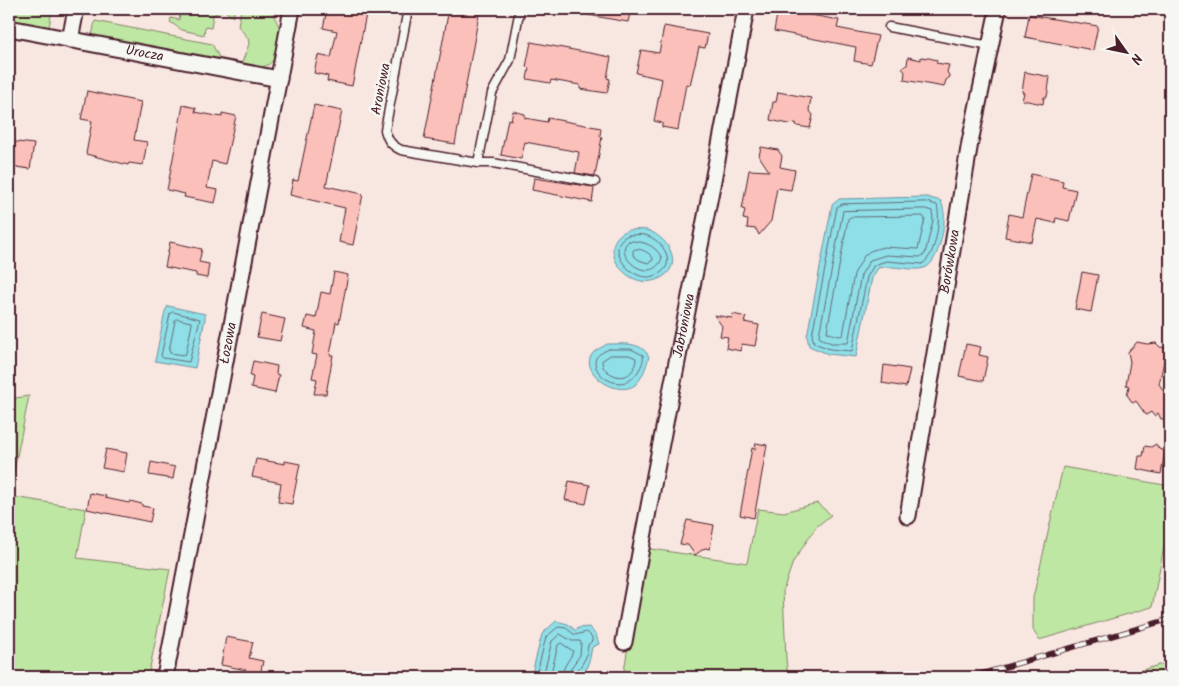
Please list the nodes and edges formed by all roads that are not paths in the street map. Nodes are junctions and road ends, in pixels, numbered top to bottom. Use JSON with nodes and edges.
{"nodes":[{"id":1,"x":76,"y":9,"type":"edge"},
{"id":2,"x":292,"y":9,"type":"edge"},
{"id":3,"x":408,"y":9,"type":"edge"},
{"id":4,"x":520,"y":9,"type":"edge"},
{"id":5,"x":746,"y":9,"type":"edge"},
{"id":6,"x":998,"y":9,"type":"edge"},
{"id":7,"x":9,"y":28,"type":"edge"},
{"id":8,"x":889,"y":28,"type":"dead end"},
{"id":9,"x":70,"y":40,"type":"junction"},
{"id":10,"x":990,"y":46,"type":"junction"},
{"id":11,"x":279,"y":79,"type":"junction"},
{"id":12,"x":478,"y":163,"type":"junction"},
{"id":13,"x":595,"y":182,"type":"dead end"},
{"id":14,"x":908,"y":516,"type":"dead end"},
{"id":15,"x":624,"y":642,"type":"dead end"},
{"id":16,"x":165,"y":677,"type":"edge"}],
"edges":[{"from":1,"to":9,"type":"street"},
{"from":2,"to":11,"type":"street","name":"Łozowa"},
{"from":3,"to":12,"type":"lane","name":"Aroniowa"},
{"from":4,"to":12,"type":"lane"},
{"from":5,"to":15,"type":"street","name":"Jabłoniowa"},
{"from":6,"to":10,"type":"street","name":"Borówkowa"},
{"from":7,"to":9,"type":"street","name":"Urocza"},
{"from":8,"to":10,"type":"lane"},
{"from":9,"to":11,"type":"street","name":"Urocza"},
{"from":10,"to":14,"type":"street","name":"Borówkowa"},
{"from":11,"to":16,"type":"street","name":"Łozowa"},
{"from":12,"to":13,"type":"lane","name":"Aroniowa"}]}
